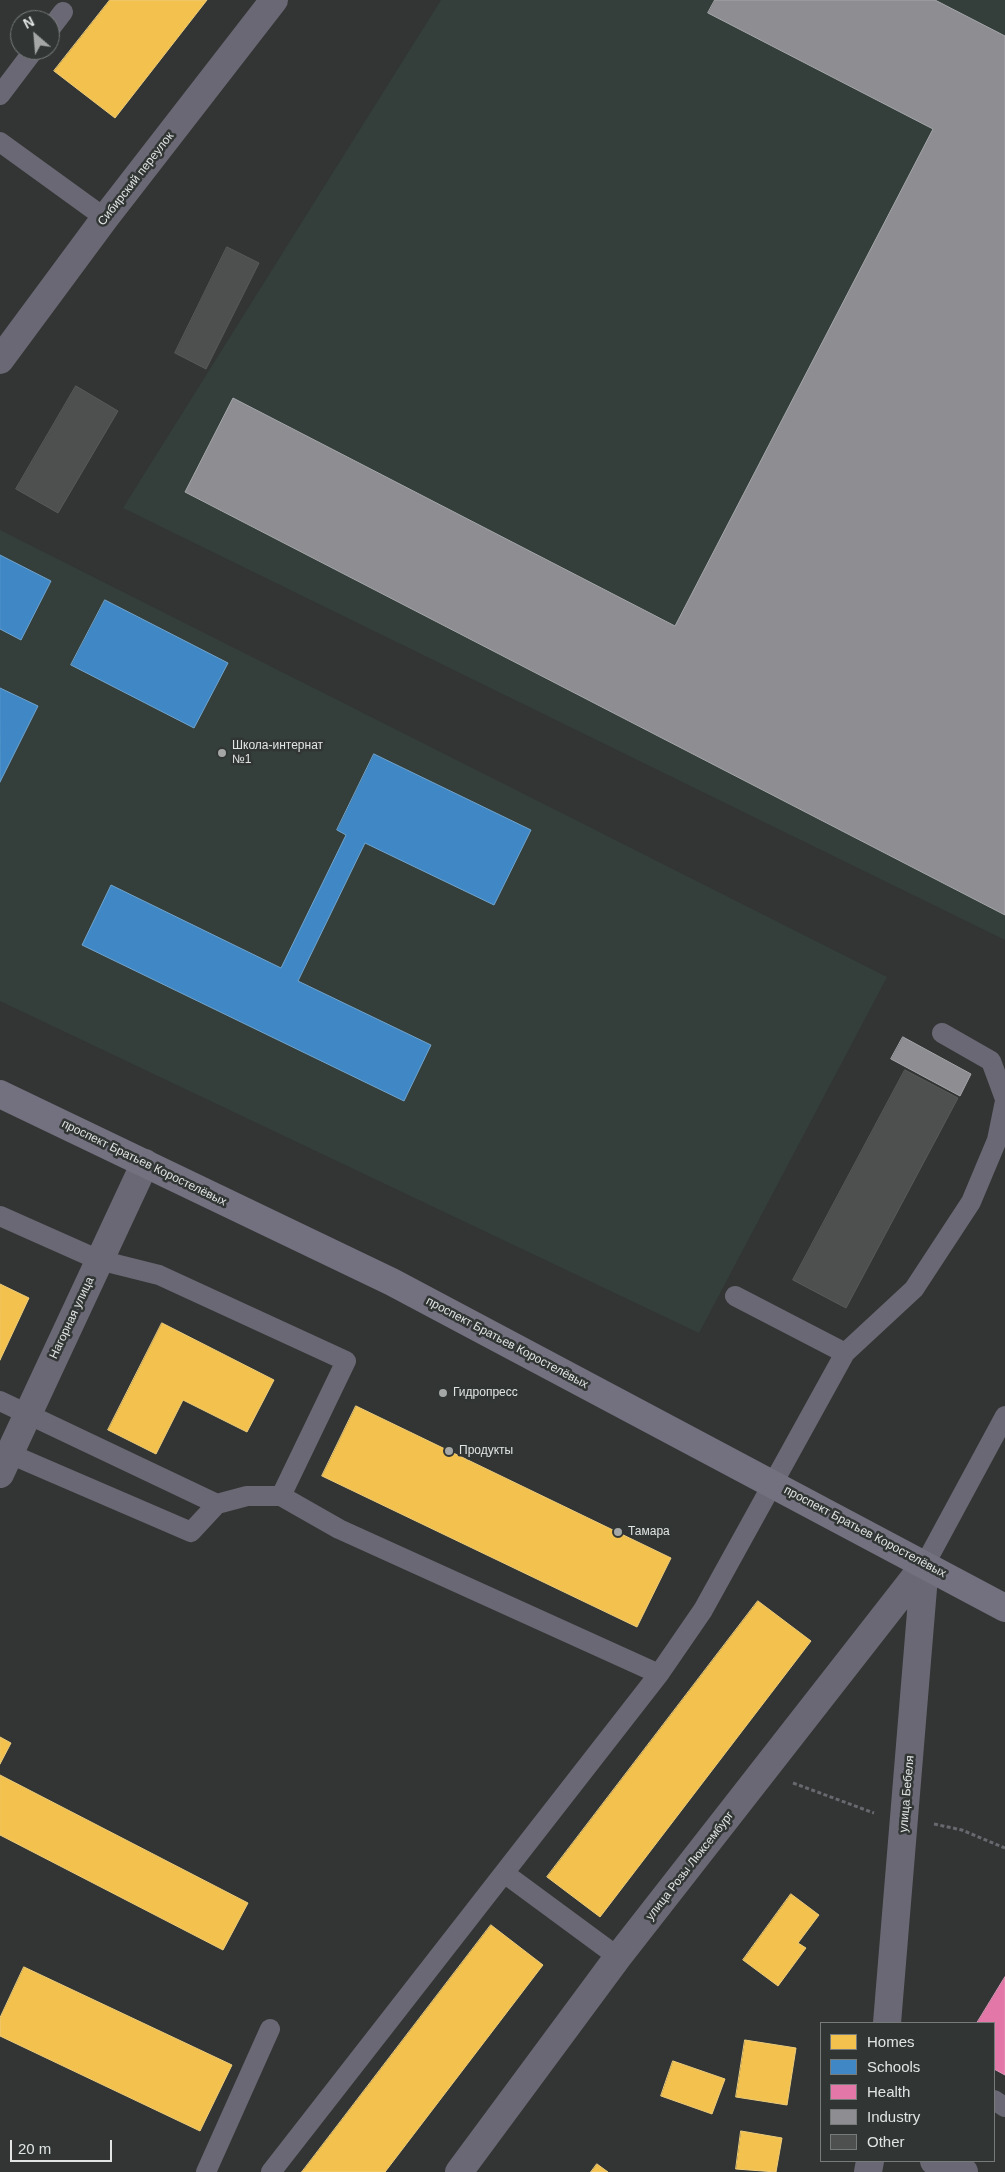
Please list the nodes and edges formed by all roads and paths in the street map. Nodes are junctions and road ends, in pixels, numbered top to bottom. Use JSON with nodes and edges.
{"nodes":[{"id":1,"x":274,"y":0,"type":"edge"},
{"id":2,"x":63,"y":12,"type":"dead end"},
{"id":3,"x":60,"y":16,"type":"edge"},
{"id":4,"x":26,"y":60,"type":"edge"},
{"id":5,"x":0,"y":95,"type":"edge"},
{"id":6,"x":0,"y":142,"type":"edge"},
{"id":7,"x":105,"y":218,"type":"junction"},
{"id":8,"x":0,"y":360,"type":"edge"},
{"id":9,"x":942,"y":1033,"type":"dead end"},
{"id":10,"x":0,"y":1094,"type":"edge"},
{"id":11,"x":1005,"y":1100,"type":"edge"},
{"id":12,"x":145,"y":1163,"type":"junction"},
{"id":13,"x":0,"y":1216,"type":"edge"},
{"id":14,"x":99,"y":1260,"type":"junction"},
{"id":15,"x":735,"y":1296,"type":"dead end"},
{"id":16,"x":845,"y":1353,"type":"junction"},
{"id":17,"x":0,"y":1401,"type":"edge"},
{"id":18,"x":27,"y":1414,"type":"junction"},
{"id":19,"x":1005,"y":1416,"type":"edge"},
{"id":20,"x":5,"y":1464,"type":"edge"},
{"id":21,"x":774,"y":1484,"type":"junction"},
{"id":22,"x":281,"y":1496,"type":"junction"},
{"id":23,"x":217,"y":1504,"type":"junction"},
{"id":24,"x":925,"y":1564,"type":"junction"},
{"id":25,"x":1005,"y":1608,"type":"edge"},
{"id":26,"x":659,"y":1674,"type":"junction"},
{"id":27,"x":504,"y":1873,"type":"junction"},
{"id":28,"x":618,"y":1957,"type":"junction"},
{"id":29,"x":887,"y":2022,"type":"edge"},
{"id":30,"x":270,"y":2029,"type":"dead end"},
{"id":31,"x":937,"y":2162,"type":"edge"},
{"id":32,"x":206,"y":2172,"type":"edge"},
{"id":33,"x":271,"y":2172,"type":"edge"},
{"id":34,"x":460,"y":2172,"type":"edge"},
{"id":35,"x":964,"y":2172,"type":"edge"}],
"edges":[{"from":1,"to":7,"type":"street","name":"Сибирский переулок"},
{"from":2,"to":3,"type":"lane"},
{"from":4,"to":5,"type":"lane"},
{"from":6,"to":7,"type":"lane"},
{"from":7,"to":8,"type":"street","name":"Сибирский переулок"},
{"from":9,"to":11,"type":"lane"},
{"from":10,"to":12,"type":"main road","name":"проспект Братьев Коростелёвых"},
{"from":11,"to":16,"type":"lane"},
{"from":12,"to":14,"type":"street","name":"Нагорная улица"},
{"from":12,"to":21,"type":"main road","name":"проспект Братьев Коростелёвых"},
{"from":13,"to":14,"type":"lane"},
{"from":14,"to":18,"type":"street","name":"Нагорная улица"},
{"from":14,"to":22,"type":"lane"},
{"from":15,"to":16,"type":"lane"},
{"from":16,"to":21,"type":"lane"},
{"from":17,"to":18,"type":"lane"},
{"from":18,"to":20,"type":"street","name":"Нагорная улица"},
{"from":18,"to":23,"type":"lane"},
{"from":19,"to":24,"type":"lane"},
{"from":20,"to":23,"type":"lane"},
{"from":21,"to":24,"type":"main road","name":"проспект Братьев Коростелёвых"},
{"from":21,"to":26,"type":"lane"},
{"from":22,"to":23,"type":"lane"},
{"from":22,"to":26,"type":"lane"},
{"from":24,"to":25,"type":"main road","name":"проспект Братьев Коростелёвых"},
{"from":24,"to":28,"type":"street","name":"улица Розы Люксембург"},
{"from":24,"to":29,"type":"street","name":"улица Бебеля"},
{"from":26,"to":27,"type":"lane"},
{"from":27,"to":28,"type":"lane"},
{"from":27,"to":33,"type":"lane"},
{"from":28,"to":34,"type":"street","name":"улица Розы Люксембург"},
{"from":30,"to":32,"type":"lane"},
{"from":31,"to":35,"type":"street"}]}
